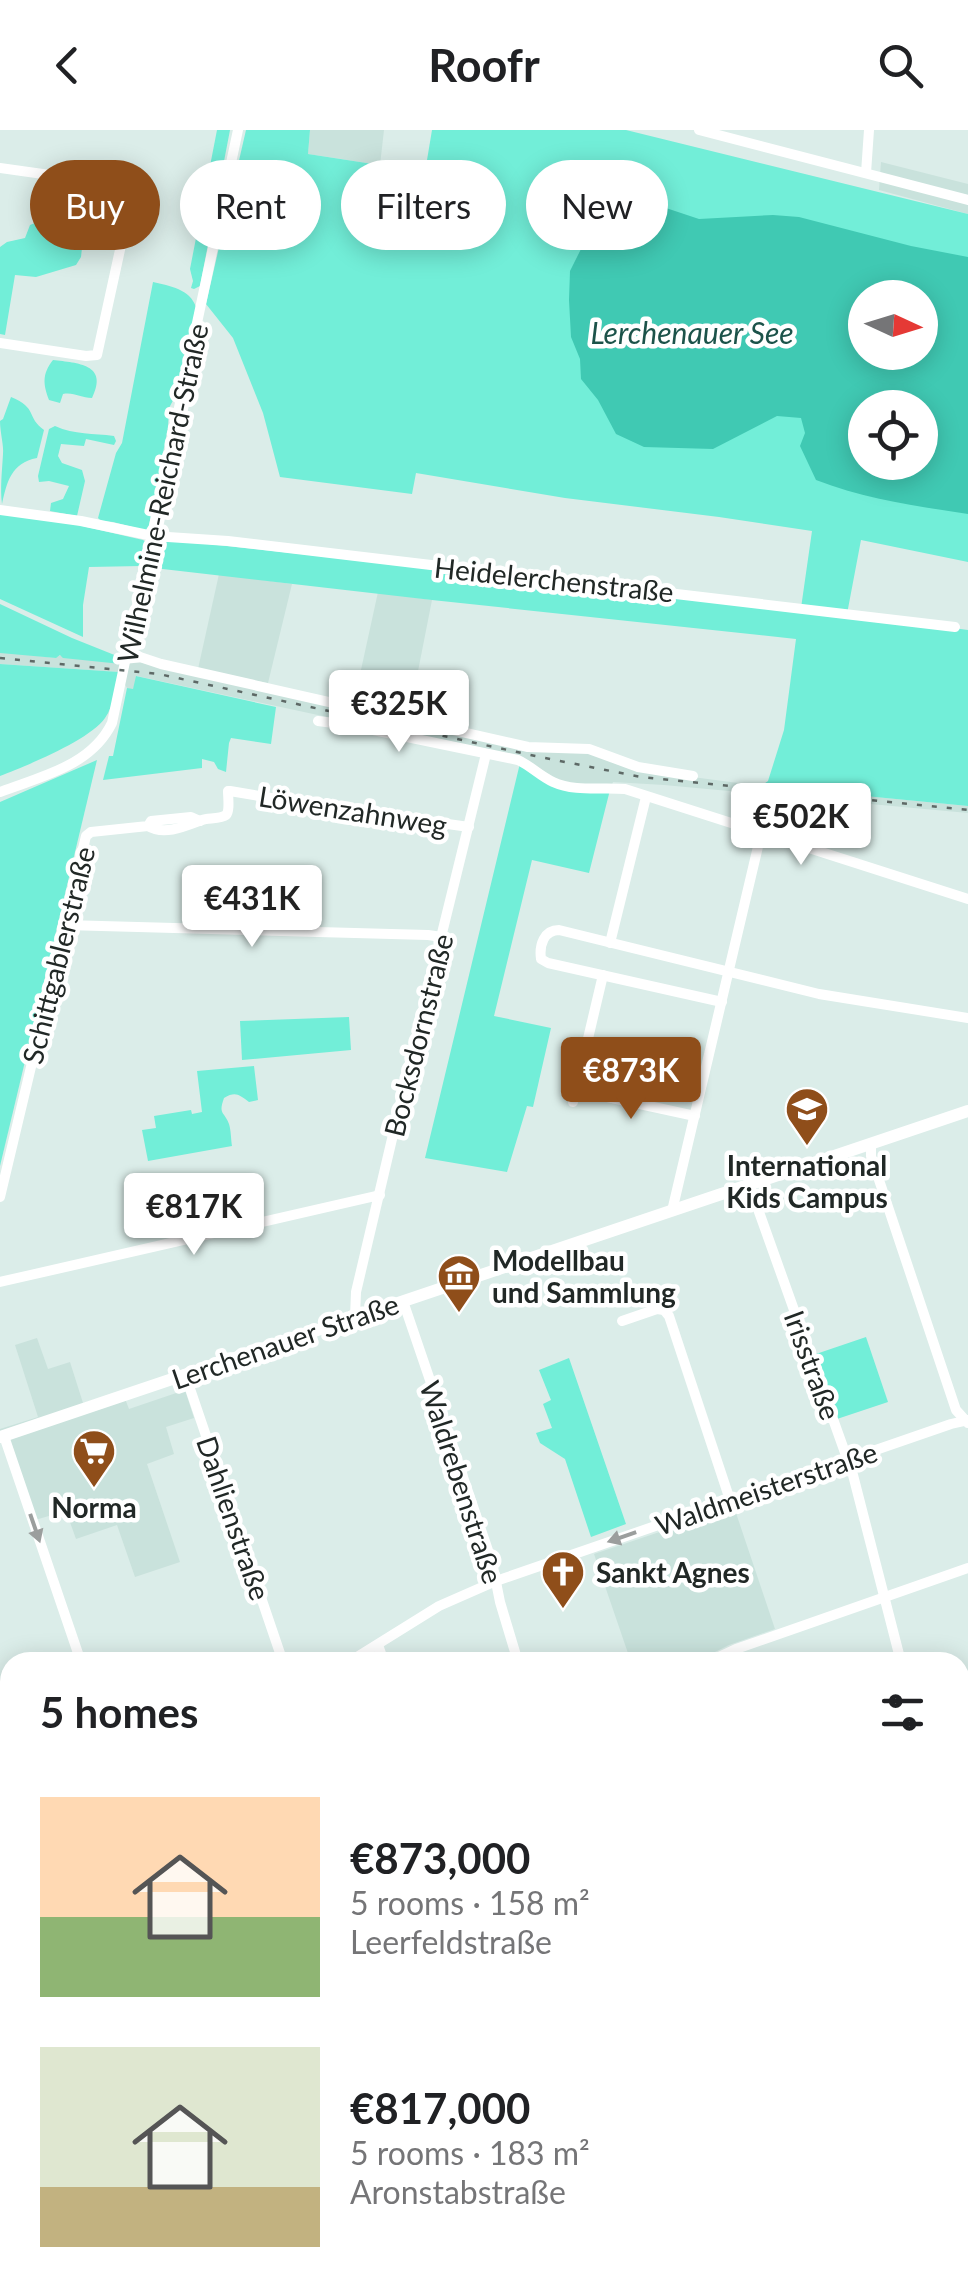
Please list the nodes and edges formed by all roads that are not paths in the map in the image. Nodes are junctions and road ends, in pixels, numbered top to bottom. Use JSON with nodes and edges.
{"nodes":[{"id":1,"x":238,"y":130,"type":"edge"},
{"id":2,"x":699,"y":130,"type":"edge"},
{"id":3,"x":870,"y":130,"type":"edge"},
{"id":4,"x":0,"y":168,"type":"edge"},
{"id":5,"x":866,"y":174,"type":"junction"},
{"id":6,"x":968,"y":200,"type":"edge"},
{"id":7,"x":0,"y":343,"type":"edge"},
{"id":8,"x":0,"y":510,"type":"edge"},
{"id":9,"x":154,"y":536,"type":"junction"},
{"id":10,"x":955,"y":627,"type":"dead end"},
{"id":11,"x":128,"y":653,"type":"junction"},
{"id":12,"x":318,"y":721,"type":"dead end"},
{"id":13,"x":486,"y":754,"type":"junction"},
{"id":14,"x":693,"y":776,"type":"dead end"},
{"id":15,"x":0,"y":792,"type":"edge"},
{"id":16,"x":646,"y":797,"type":"junction"},
{"id":17,"x":468,"y":828,"type":"junction"},
{"id":18,"x":91,"y":832,"type":"joint"},
{"id":19,"x":761,"y":834,"type":"junction"},
{"id":20,"x":968,"y":900,"type":"edge"},
{"id":21,"x":65,"y":926,"type":"junction"},
{"id":22,"x":442,"y":937,"type":"junction"},
{"id":23,"x":610,"y":943,"type":"junction"},
{"id":24,"x":729,"y":972,"type":"junction"},
{"id":25,"x":602,"y":975,"type":"junction"},
{"id":26,"x":722,"y":1002,"type":"junction"},
{"id":27,"x":968,"y":1018,"type":"edge"},
{"id":28,"x":968,"y":1111,"type":"edge"},
{"id":29,"x":695,"y":1116,"type":"junction"},
{"id":30,"x":871,"y":1144,"type":"junction"},
{"id":31,"x":750,"y":1184,"type":"junction"},
{"id":32,"x":380,"y":1195,"type":"junction"},
{"id":33,"x":0,"y":1197,"type":"edge"},
{"id":34,"x":672,"y":1211,"type":"junction"},
{"id":35,"x":0,"y":1282,"type":"edge"},
{"id":36,"x":404,"y":1302,"type":"junction"},
{"id":37,"x":354,"y":1318,"type":"junction"},
{"id":38,"x":622,"y":1321,"type":"dead end"},
{"id":39,"x":185,"y":1374,"type":"junction"},
{"id":40,"x":967,"y":1421,"type":"edge"},
{"id":41,"x":2,"y":1436,"type":"edge"},
{"id":42,"x":847,"y":1461,"type":"junction"},
{"id":43,"x":730,"y":1500,"type":"junction"},
{"id":44,"x":968,"y":1568,"type":"edge"},
{"id":45,"x":496,"y":1580,"type":"junction"},
{"id":46,"x":884,"y":1597,"type":"junction"},
{"id":47,"x":378,"y":1645,"type":"junction"},
{"id":48,"x":78,"y":1652,"type":"edge"},
{"id":49,"x":280,"y":1652,"type":"edge"},
{"id":50,"x":366,"y":1652,"type":"edge"},
{"id":51,"x":380,"y":1652,"type":"edge"},
{"id":52,"x":515,"y":1652,"type":"edge"},
{"id":53,"x":730,"y":1652,"type":"edge"},
{"id":54,"x":899,"y":1652,"type":"edge"}],
"edges":[{"from":1,"to":9,"type":"street","name":"Wilhelmine-Reichard-Straße"},
{"from":2,"to":5,"type":"street"},
{"from":3,"to":5,"type":"street"},
{"from":4,"to":7,"type":"street"},
{"from":5,"to":6,"type":"street"},
{"from":8,"to":9,"type":"street","name":"Heidelerchenstraße"},
{"from":9,"to":10,"type":"street","name":"Heidelerchenstraße"},
{"from":9,"to":11,"type":"street","name":"Wilhelmine-Reichard-Straße"},
{"from":11,"to":14,"type":"street"},
{"from":11,"to":15,"type":"street","name":"Wilhelmine-Reichard-Straße"},
{"from":12,"to":13,"type":"street"},
{"from":13,"to":16,"type":"street"},
{"from":13,"to":17,"type":"street","name":"Bocksdornstraße"},
{"from":16,"to":19,"type":"street"},
{"from":16,"to":23,"type":"street"},
{"from":17,"to":18,"type":"street","name":"Löwenzahnweg"},
{"from":17,"to":22,"type":"street","name":"Bocksdornstraße"},
{"from":18,"to":21,"type":"street","name":"Schittgablerstraße"},
{"from":19,"to":20,"type":"street"},
{"from":19,"to":24,"type":"street"},
{"from":21,"to":22,"type":"street"},
{"from":21,"to":33,"type":"street","name":"Schittgablerstraße"},
{"from":22,"to":32,"type":"street","name":"Bocksdornstraße"},
{"from":23,"to":24,"type":"street"},
{"from":23,"to":25,"type":"street"},
{"from":24,"to":26,"type":"street"},
{"from":24,"to":27,"type":"street"},
{"from":25,"to":26,"type":"street"},
{"from":25,"to":29,"type":"street"},
{"from":26,"to":29,"type":"street"},
{"from":28,"to":30,"type":"main road","name":"Lerchenauer Straße"},
{"from":29,"to":34,"type":"street"},
{"from":30,"to":31,"type":"main road","name":"Lerchenauer Straße"},
{"from":30,"to":40,"type":"street"},
{"from":31,"to":34,"type":"main road","name":"Lerchenauer Straße"},
{"from":31,"to":42,"type":"street","name":"Irisstraße"},
{"from":32,"to":35,"type":"street"},
{"from":32,"to":37,"type":"street","name":"Bocksdornstraße"},
{"from":34,"to":36,"type":"main road","name":"Lerchenauer Straße"},
{"from":36,"to":37,"type":"main road","name":"Lerchenauer Straße"},
{"from":36,"to":45,"type":"street","name":"Waldrebenstraße"},
{"from":37,"to":39,"type":"main road","name":"Lerchenauer Straße"},
{"from":38,"to":43,"type":"street"},
{"from":39,"to":41,"type":"main road","name":"Lerchenauer Straße"},
{"from":39,"to":49,"type":"street","name":"Dahlienstraße"},
{"from":40,"to":42,"type":"street","name":"Waldmeisterstraße"},
{"from":41,"to":48,"type":"street","one_way":true},
{"from":42,"to":43,"type":"street","name":"Waldmeisterstraße"},
{"from":42,"to":46,"type":"street","name":"Irisstraße"},
{"from":43,"to":45,"type":"street","name":"Waldmeisterstraße","one_way":true},
{"from":44,"to":46,"type":"street"},
{"from":45,"to":47,"type":"street","name":"Waldmeisterstraße"},
{"from":45,"to":52,"type":"street","name":"Waldrebenstraße"},
{"from":46,"to":53,"type":"street"},
{"from":46,"to":54,"type":"street","name":"Irisstraße"},
{"from":47,"to":50,"type":"street","name":"Waldmeisterstraße"},
{"from":47,"to":51,"type":"street"}]}
